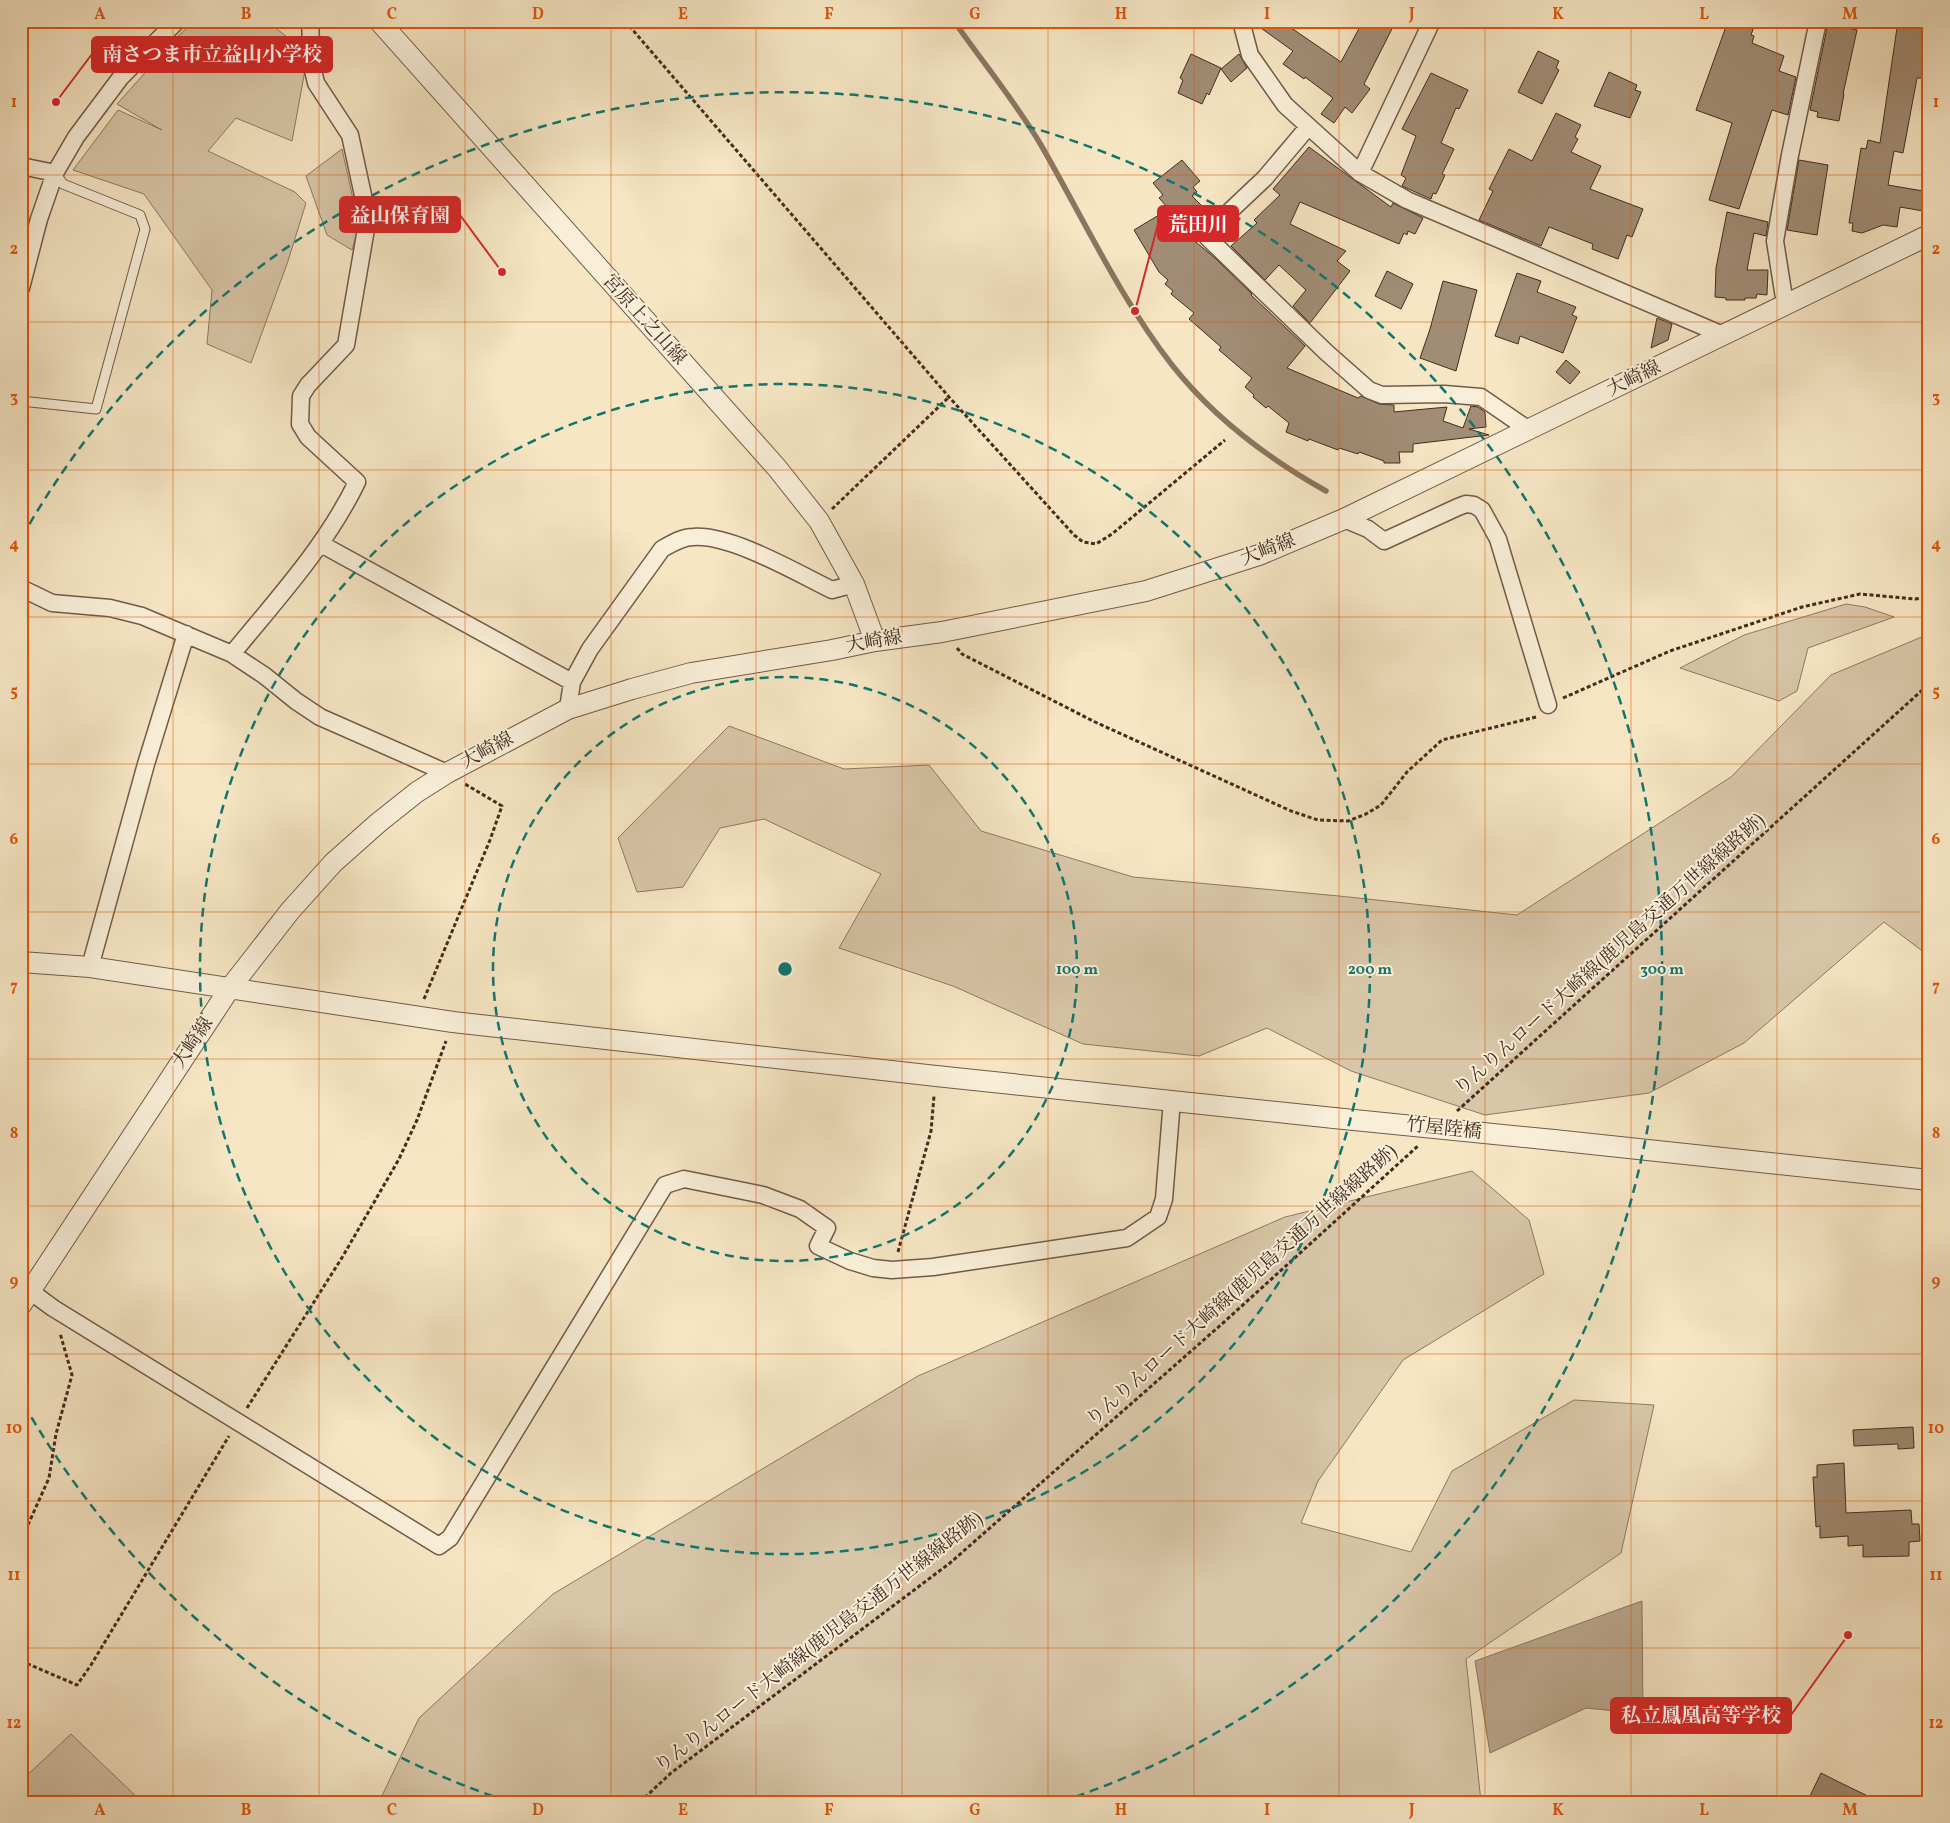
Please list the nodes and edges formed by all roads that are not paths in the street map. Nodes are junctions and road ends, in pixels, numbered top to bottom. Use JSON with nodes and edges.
{"nodes":[{"id":1,"x":177,"y":21,"type":"edge"},
{"id":2,"x":310,"y":21,"type":"edge"},
{"id":3,"x":379,"y":21,"type":"edge"},
{"id":4,"x":1241,"y":21,"type":"edge"},
{"id":5,"x":1432,"y":21,"type":"edge"},
{"id":6,"x":1818,"y":21,"type":"edge"},
{"id":7,"x":1308,"y":127,"type":"junction"},
{"id":8,"x":21,"y":166,"type":"edge"},
{"id":9,"x":1360,"y":173,"type":"junction"},
{"id":10,"x":55,"y":174,"type":"junction"},
{"id":11,"x":1929,"y":235,"type":"edge"},
{"id":12,"x":21,"y":288,"type":"edge"},
{"id":13,"x":1785,"y":304,"type":"junction"},
{"id":14,"x":1723,"y":336,"type":"junction"},
{"id":15,"x":21,"y":401,"type":"edge"},
{"id":16,"x":1529,"y":430,"type":"junction"},
{"id":17,"x":1344,"y":519,"type":"junction"},
{"id":18,"x":321,"y":544,"type":"junction"},
{"id":19,"x":854,"y":584,"type":"junction"},
{"id":20,"x":21,"y":588,"type":"edge"},
{"id":21,"x":186,"y":634,"type":"junction"},
{"id":22,"x":875,"y":641,"type":"junction"},
{"id":23,"x":232,"y":654,"type":"junction"},
{"id":24,"x":572,"y":682,"type":"junction"},
{"id":25,"x":1548,"y":705,"type":"road end"},
{"id":26,"x":568,"y":709,"type":"junction"},
{"id":27,"x":446,"y":773,"type":"junction"},
{"id":28,"x":21,"y":962,"type":"edge"},
{"id":29,"x":90,"y":967,"type":"junction"},
{"id":30,"x":230,"y":988,"type":"junction"},
{"id":31,"x":1172,"y":1100,"type":"junction"},
{"id":32,"x":1929,"y":1180,"type":"edge"},
{"id":33,"x":26,"y":1298,"type":"edge"}],
"edges":[{"from":1,"to":10,"type":"street"},
{"from":2,"to":18,"type":"street"},
{"from":3,"to":19,"type":"street","name":"宮原上之山線"},
{"from":4,"to":7,"type":"street"},
{"from":5,"to":9,"type":"street"},
{"from":6,"to":13,"type":"street"},
{"from":7,"to":9,"type":"street"},
{"from":7,"to":16,"type":"street"},
{"from":8,"to":10,"type":"street"},
{"from":9,"to":14,"type":"street"},
{"from":10,"to":12,"type":"street"},
{"from":10,"to":15,"type":"lane"},
{"from":11,"to":13,"type":"street","name":"大崎線"},
{"from":13,"to":14,"type":"street","name":"大崎線"},
{"from":14,"to":16,"type":"street","name":"大崎線"},
{"from":16,"to":17,"type":"street","name":"大崎線"},
{"from":17,"to":22,"type":"street","name":"大崎線"},
{"from":17,"to":25,"type":"street"},
{"from":18,"to":23,"type":"street"},
{"from":18,"to":24,"type":"street"},
{"from":19,"to":22,"type":"street","name":"宮原上之山線"},
{"from":19,"to":24,"type":"street"},
{"from":20,"to":21,"type":"street"},
{"from":21,"to":23,"type":"street"},
{"from":21,"to":29,"type":"street"},
{"from":22,"to":26,"type":"street","name":"大崎線"},
{"from":23,"to":27,"type":"street"},
{"from":24,"to":26,"type":"street"},
{"from":26,"to":27,"type":"street","name":"大崎線"},
{"from":27,"to":30,"type":"street","name":"大崎線"},
{"from":28,"to":29,"type":"street","name":"竹屋陸橋"},
{"from":29,"to":30,"type":"street","name":"竹屋陸橋"},
{"from":30,"to":31,"type":"street","name":"竹屋陸橋"},
{"from":30,"to":33,"type":"street","name":"大崎線"},
{"from":31,"to":32,"type":"street","name":"竹屋陸橋","bridge":true},
{"from":31,"to":33,"type":"street"}]}
